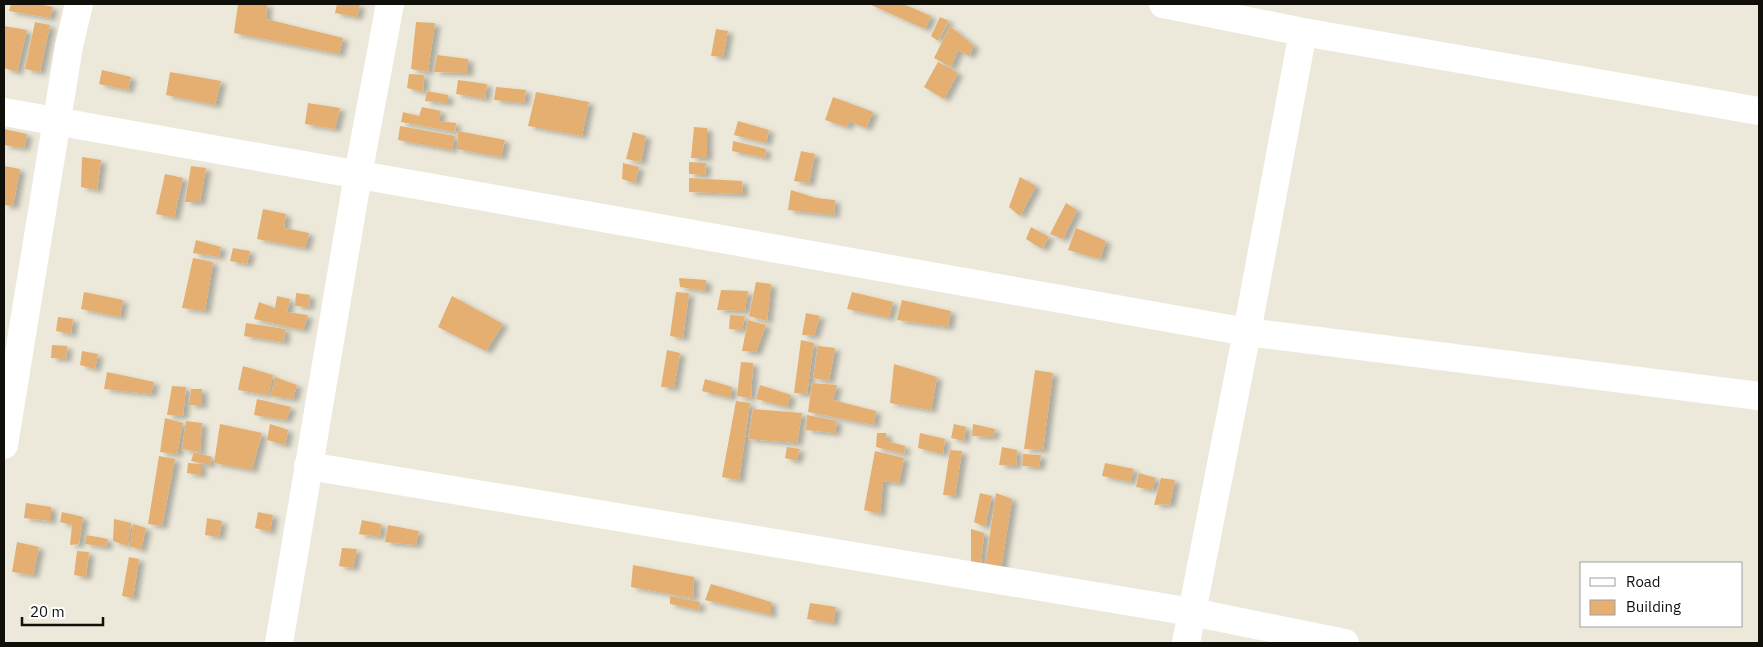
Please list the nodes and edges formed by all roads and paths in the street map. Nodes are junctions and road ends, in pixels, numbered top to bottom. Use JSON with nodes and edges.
{"nodes":[{"id":1,"x":79,"y":4,"type":"edge"},
{"id":2,"x":390,"y":4,"type":"edge"},
{"id":3,"x":1163,"y":4,"type":"edge"},
{"id":4,"x":1303,"y":32,"type":"junction"},
{"id":5,"x":1759,"y":111,"type":"edge"},
{"id":6,"x":4,"y":112,"type":"edge"},
{"id":7,"x":58,"y":122,"type":"junction"},
{"id":8,"x":358,"y":175,"type":"junction"},
{"id":9,"x":1247,"y":332,"type":"junction"},
{"id":10,"x":1759,"y":396,"type":"edge"},
{"id":11,"x":4,"y":445,"type":"edge"},
{"id":12,"x":308,"y":466,"type":"junction"},
{"id":13,"x":1192,"y":612,"type":"junction"},
{"id":14,"x":279,"y":643,"type":"edge"},
{"id":15,"x":1186,"y":643,"type":"edge"},
{"id":16,"x":1345,"y":643,"type":"edge"}],
"edges":[{"from":1,"to":7,"type":"street"},
{"from":2,"to":8,"type":"street"},
{"from":3,"to":4,"type":"street"},
{"from":4,"to":5,"type":"street"},
{"from":4,"to":9,"type":"street"},
{"from":6,"to":7,"type":"street"},
{"from":7,"to":8,"type":"street"},
{"from":7,"to":11,"type":"street"},
{"from":8,"to":9,"type":"street"},
{"from":8,"to":12,"type":"street"},
{"from":9,"to":10,"type":"street"},
{"from":9,"to":13,"type":"street"},
{"from":12,"to":13,"type":"street"},
{"from":12,"to":14,"type":"street"},
{"from":13,"to":15,"type":"street"},
{"from":13,"to":16,"type":"street"}]}
